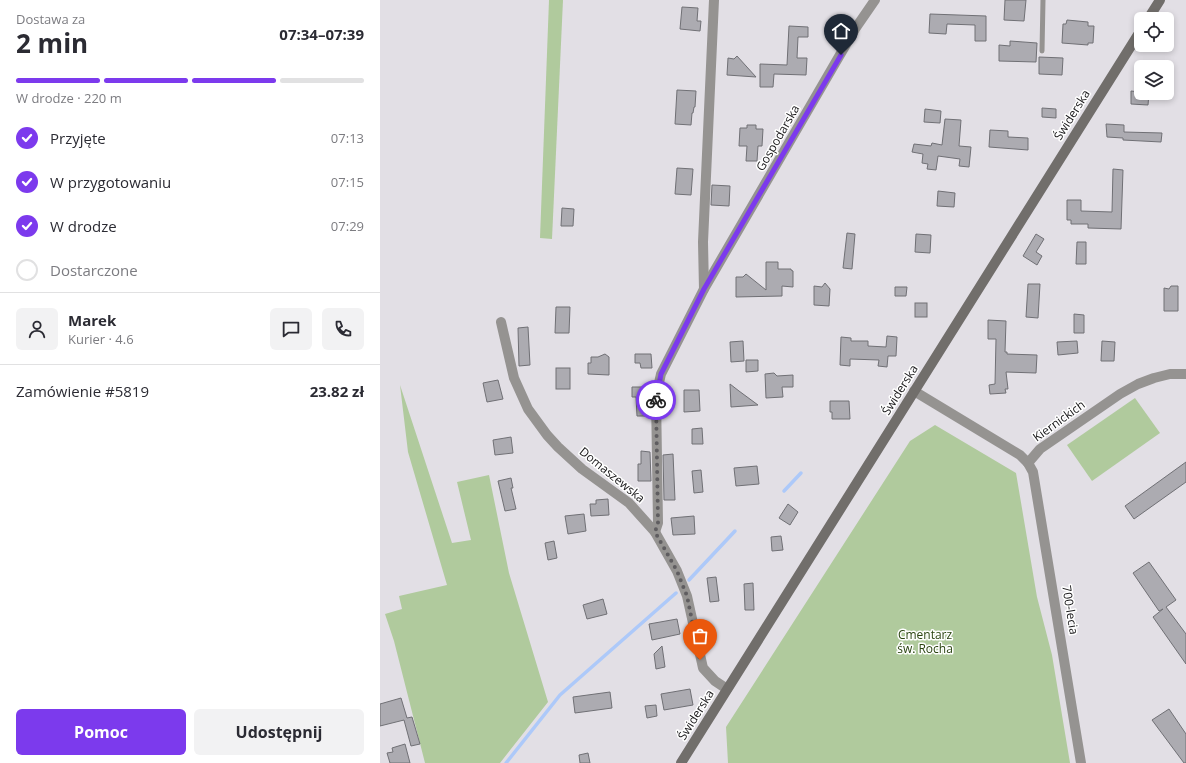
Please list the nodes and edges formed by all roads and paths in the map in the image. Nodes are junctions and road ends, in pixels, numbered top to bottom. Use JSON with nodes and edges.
{"nodes":[{"id":1,"x":714,"y":0,"type":"edge"},
{"id":2,"x":875,"y":0,"type":"edge"},
{"id":3,"x":1043,"y":0,"type":"edge"},
{"id":4,"x":1160,"y":0,"type":"edge"},
{"id":5,"x":1152,"y":12,"type":"edge"},
{"id":6,"x":1134,"y":41,"type":"edge"},
{"id":7,"x":1042,"y":52,"type":"dead end"},
{"id":8,"x":704,"y":289,"type":"junction"},
{"id":9,"x":501,"y":322,"type":"dead end"},
{"id":10,"x":1186,"y":374,"type":"edge"},
{"id":11,"x":914,"y":391,"type":"junction"},
{"id":12,"x":1028,"y":463,"type":"junction"},
{"id":13,"x":655,"y":532,"type":"junction"},
{"id":14,"x":727,"y":689,"type":"junction"},
{"id":15,"x":681,"y":763,"type":"edge"},
{"id":16,"x":1081,"y":763,"type":"edge"}],
"edges":[{"from":1,"to":8,"type":"street","name":"Gospodarska"},
{"from":2,"to":8,"type":"street","name":"Gospodarska"},
{"from":3,"to":7,"type":"lane"},
{"from":4,"to":5,"type":"main road"},
{"from":6,"to":11,"type":"main road","name":"Świderska"},
{"from":8,"to":13,"type":"street","name":"Gospodarska"},
{"from":9,"to":13,"type":"street","name":"Domaszewska"},
{"from":10,"to":12,"type":"street","name":"Kiernickich"},
{"from":11,"to":12,"type":"street"},
{"from":11,"to":14,"type":"main road","name":"Świderska"},
{"from":12,"to":16,"type":"street","name":"700-lecia"},
{"from":13,"to":14,"type":"street","name":"Domaszewska"},
{"from":14,"to":15,"type":"main road","name":"Świderska"}]}
